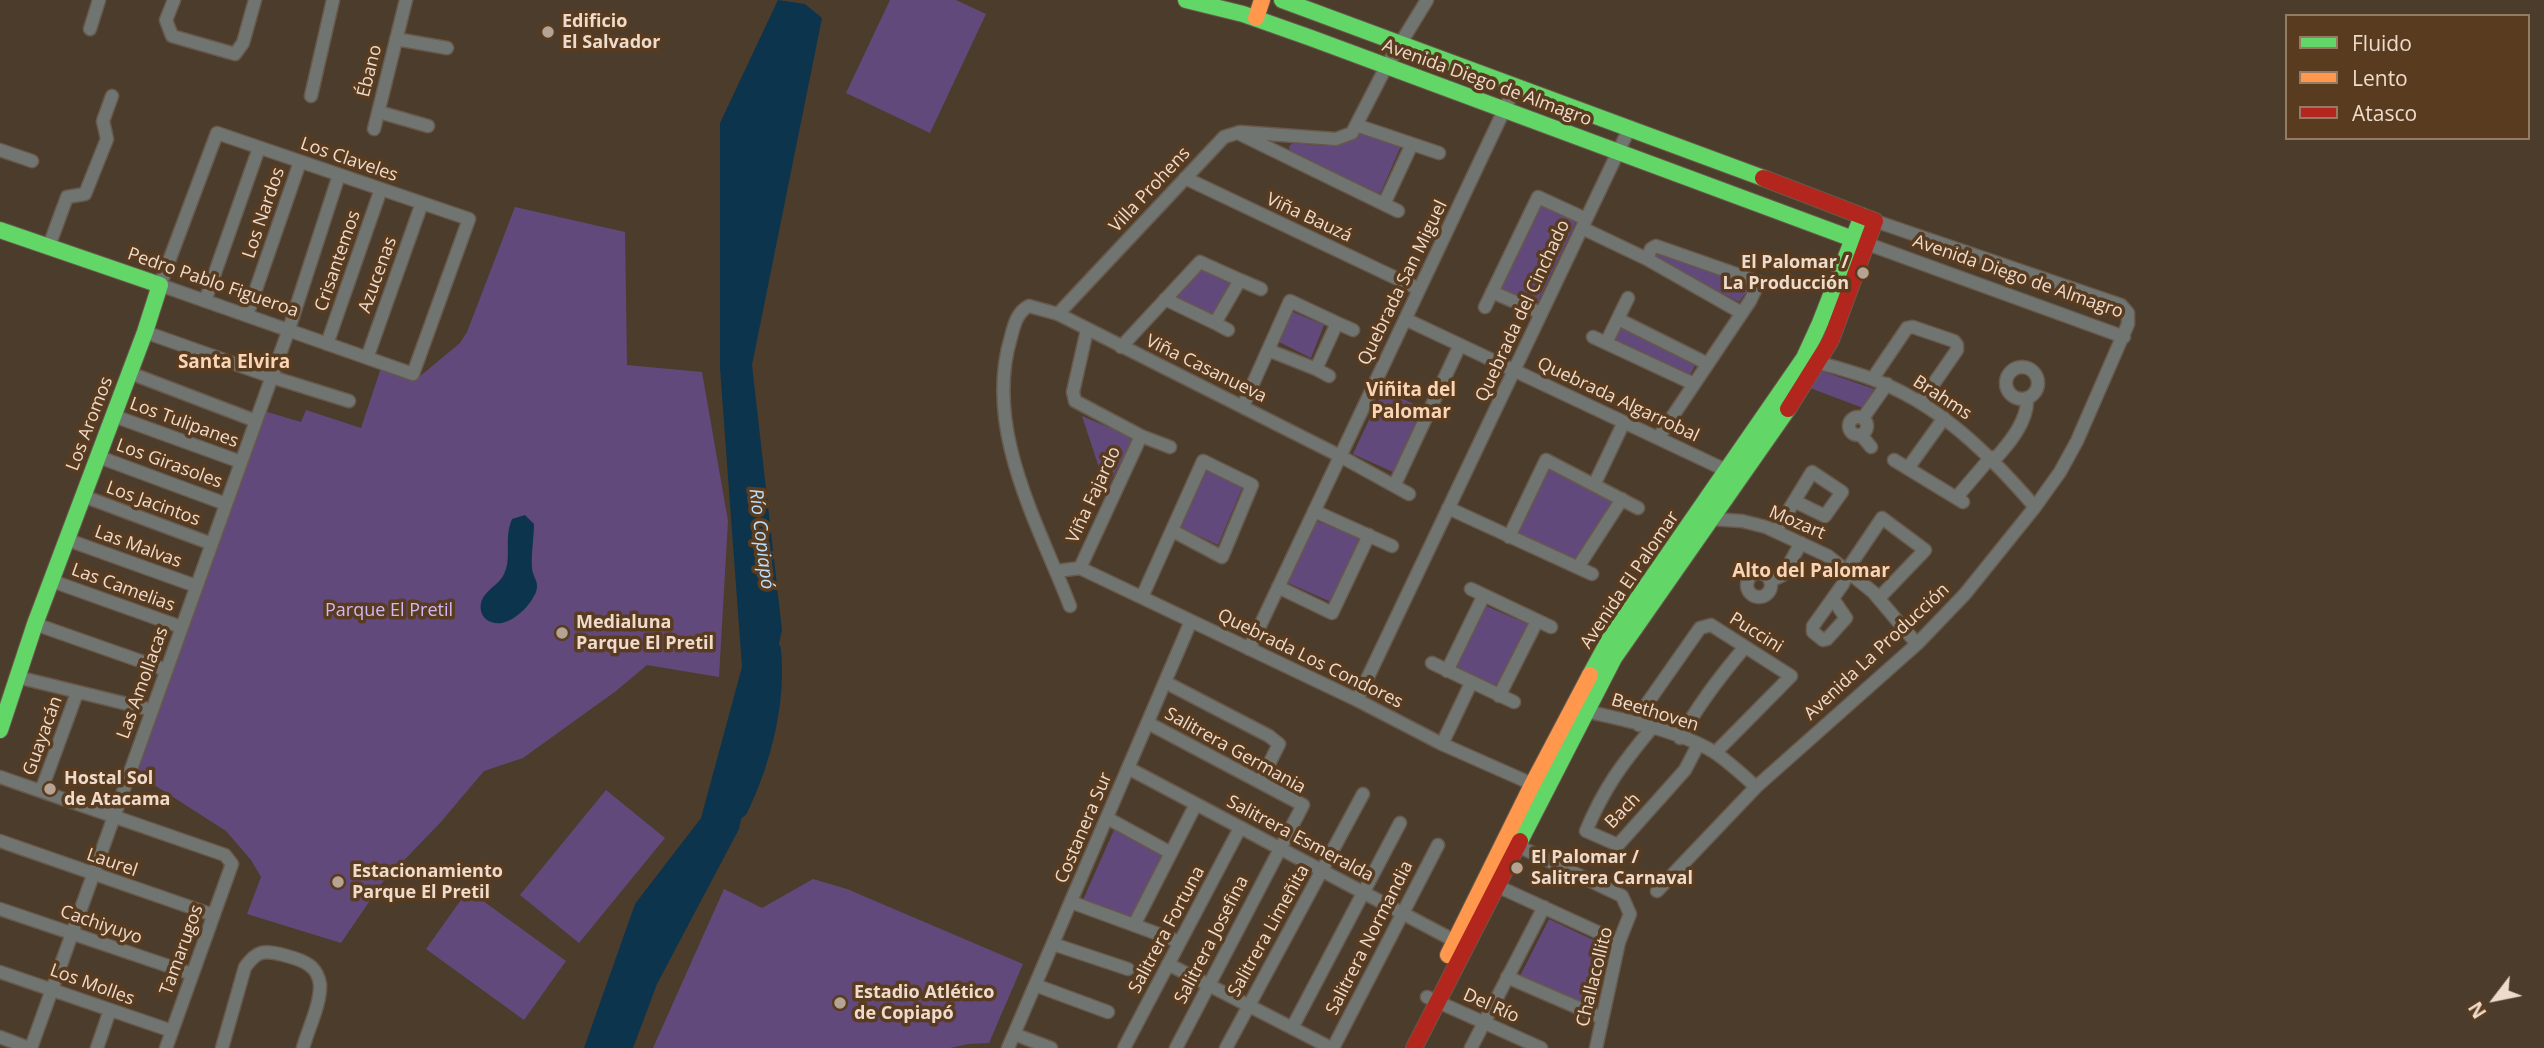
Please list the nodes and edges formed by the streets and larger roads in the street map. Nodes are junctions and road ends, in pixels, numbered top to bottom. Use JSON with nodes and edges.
{"nodes":[{"id":1,"x":99,"y":0,"type":"edge"},
{"id":2,"x":174,"y":0,"type":"edge"},
{"id":3,"x":254,"y":0,"type":"edge"},
{"id":4,"x":333,"y":0,"type":"edge"},
{"id":5,"x":406,"y":0,"type":"edge"},
{"id":6,"x":1186,"y":0,"type":"edge"},
{"id":7,"x":1262,"y":0,"type":"edge"},
{"id":8,"x":1282,"y":0,"type":"edge"},
{"id":9,"x":1427,"y":0,"type":"edge"},
{"id":10,"x":1256,"y":18,"type":"junction"},
{"id":11,"x":90,"y":29,"type":"dead end"},
{"id":12,"x":396,"y":39,"type":"junction"},
{"id":13,"x":1401,"y":42,"type":"junction"},
{"id":14,"x":447,"y":48,"type":"dead end"},
{"id":15,"x":1386,"y":67,"type":"junction"},
{"id":16,"x":1516,"y":85,"type":"junction"},
{"id":17,"x":112,"y":96,"type":"dead end"},
{"id":18,"x":311,"y":96,"type":"dead end"},
{"id":19,"x":1505,"y":110,"type":"junction"},
{"id":20,"x":379,"y":111,"type":"junction"},
{"id":21,"x":1356,"y":125,"type":"junction"},
{"id":22,"x":429,"y":126,"type":"dead end"},
{"id":23,"x":1630,"y":127,"type":"junction"},
{"id":24,"x":374,"y":129,"type":"dead end"},
{"id":25,"x":217,"y":133,"type":"joint"},
{"id":26,"x":1237,"y":133,"type":"junction"},
{"id":27,"x":1288,"y":135,"type":"junction"},
{"id":28,"x":1412,"y":144,"type":"junction"},
{"id":29,"x":259,"y":148,"type":"junction"},
{"id":30,"x":0,"y":150,"type":"edge"},
{"id":31,"x":1439,"y":153,"type":"dead end"},
{"id":32,"x":1618,"y":153,"type":"junction"},
{"id":33,"x":1284,"y":156,"type":"junction"},
{"id":34,"x":32,"y":161,"type":"dead end"},
{"id":35,"x":300,"y":162,"type":"junction"},
{"id":36,"x":339,"y":175,"type":"junction"},
{"id":37,"x":1185,"y":178,"type":"junction"},
{"id":38,"x":382,"y":189,"type":"junction"},
{"id":39,"x":422,"y":203,"type":"junction"},
{"id":40,"x":1384,"y":204,"type":"junction"},
{"id":41,"x":1398,"y":211,"type":"dead end"},
{"id":42,"x":1869,"y":218,"type":"junction"},
{"id":43,"x":1584,"y":223,"type":"junction"},
{"id":44,"x":0,"y":230,"type":"edge"},
{"id":45,"x":1858,"y":241,"type":"junction"},
{"id":46,"x":50,"y":246,"type":"junction"},
{"id":47,"x":1647,"y":259,"type":"junction"},
{"id":48,"x":1240,"y":280,"type":"junction"},
{"id":49,"x":160,"y":285,"type":"junction"},
{"id":50,"x":1261,"y":289,"type":"dead end"},
{"id":51,"x":1419,"y":289,"type":"junction"},
{"id":52,"x":1492,"y":292,"type":"junction"},
{"id":53,"x":1628,"y":298,"type":"dead end"},
{"id":54,"x":1165,"y":299,"type":"junction"},
{"id":55,"x":205,"y":301,"type":"junction"},
{"id":56,"x":1485,"y":307,"type":"dead end"},
{"id":57,"x":1541,"y":313,"type":"junction"},
{"id":58,"x":1742,"y":313,"type":"junction"},
{"id":59,"x":1058,"y":314,"type":"junction"},
{"id":60,"x":247,"y":315,"type":"junction"},
{"id":61,"x":1405,"y":319,"type":"junction"},
{"id":62,"x":1618,"y":319,"type":"junction"},
{"id":63,"x":1215,"y":323,"type":"junction"},
{"id":64,"x":1337,"y":323,"type":"junction"},
{"id":65,"x":289,"y":330,"type":"junction"},
{"id":66,"x":1087,"y":330,"type":"junction"},
{"id":67,"x":1228,"y":330,"type":"dead end"},
{"id":68,"x":1353,"y":330,"type":"dead end"},
{"id":69,"x":145,"y":332,"type":"junction"},
{"id":70,"x":1593,"y":337,"type":"dead end"},
{"id":71,"x":2124,"y":337,"type":"junction"},
{"id":72,"x":1606,"y":343,"type":"junction"},
{"id":73,"x":327,"y":344,"type":"junction"},
{"id":74,"x":1460,"y":345,"type":"junction"},
{"id":75,"x":1121,"y":347,"type":"junction"},
{"id":76,"x":1268,"y":350,"type":"junction"},
{"id":77,"x":367,"y":358,"type":"junction"},
{"id":78,"x":1810,"y":362,"type":"junction"},
{"id":79,"x":1707,"y":364,"type":"junction"},
{"id":80,"x":1315,"y":369,"type":"junction"},
{"id":81,"x":1514,"y":370,"type":"junction"},
{"id":82,"x":130,"y":373,"type":"junction"},
{"id":83,"x":413,"y":374,"type":"joint"},
{"id":84,"x":1329,"y":376,"type":"dead end"},
{"id":85,"x":272,"y":377,"type":"junction"},
{"id":86,"x":1872,"y":378,"type":"junction"},
{"id":87,"x":1694,"y":384,"type":"junction"},
{"id":88,"x":1887,"y":384,"type":"junction"},
{"id":89,"x":2027,"y":399,"type":"dead end"},
{"id":90,"x":349,"y":401,"type":"dead end"},
{"id":91,"x":1921,"y":402,"type":"junction"},
{"id":92,"x":1243,"y":407,"type":"junction"},
{"id":93,"x":114,"y":416,"type":"junction"},
{"id":94,"x":1944,"y":418,"type":"junction"},
{"id":95,"x":256,"y":421,"type":"junction"},
{"id":96,"x":1625,"y":422,"type":"junction"},
{"id":97,"x":1141,"y":436,"type":"junction"},
{"id":98,"x":1658,"y":438,"type":"junction"},
{"id":99,"x":1170,"y":447,"type":"dead end"},
{"id":100,"x":1871,"y":447,"type":"dead end"},
{"id":101,"x":1340,"y":456,"type":"junction"},
{"id":102,"x":99,"y":457,"type":"junction"},
{"id":103,"x":1992,"y":459,"type":"junction"},
{"id":104,"x":1894,"y":460,"type":"dead end"},
{"id":105,"x":241,"y":462,"type":"junction"},
{"id":106,"x":1908,"y":468,"type":"junction"},
{"id":107,"x":1734,"y":474,"type":"junction"},
{"id":108,"x":1395,"y":484,"type":"junction"},
{"id":109,"x":1594,"y":485,"type":"junction"},
{"id":110,"x":1409,"y":494,"type":"dead end"},
{"id":111,"x":83,"y":496,"type":"junction"},
{"id":112,"x":1622,"y":499,"type":"junction"},
{"id":113,"x":1794,"y":501,"type":"dead end"},
{"id":114,"x":226,"y":504,"type":"junction"},
{"id":115,"x":2035,"y":507,"type":"junction"},
{"id":116,"x":1448,"y":508,"type":"junction"},
{"id":117,"x":1637,"y":508,"type":"dead end"},
{"id":118,"x":1314,"y":511,"type":"junction"},
{"id":119,"x":1711,"y":519,"type":"junction"},
{"id":120,"x":1172,"y":531,"type":"junction"},
{"id":121,"x":1776,"y":531,"type":"junction"},
{"id":122,"x":1369,"y":535,"type":"junction"},
{"id":123,"x":1509,"y":537,"type":"junction"},
{"id":124,"x":68,"y":540,"type":"junction"},
{"id":125,"x":1801,"y":543,"type":"junction"},
{"id":126,"x":212,"y":544,"type":"junction"},
{"id":127,"x":1392,"y":545,"type":"dead end"},
{"id":128,"x":1080,"y":568,"type":"junction"},
{"id":129,"x":1578,"y":568,"type":"junction"},
{"id":130,"x":1057,"y":571,"type":"junction"},
{"id":131,"x":1849,"y":571,"type":"junction"},
{"id":132,"x":1592,"y":574,"type":"dead end"},
{"id":133,"x":52,"y":581,"type":"junction"},
{"id":134,"x":1770,"y":581,"type":"dead end"},
{"id":135,"x":196,"y":586,"type":"junction"},
{"id":136,"x":1278,"y":587,"type":"junction"},
{"id":137,"x":1471,"y":589,"type":"dead end"},
{"id":138,"x":1484,"y":595,"type":"junction"},
{"id":139,"x":1142,"y":597,"type":"junction"},
{"id":140,"x":1879,"y":598,"type":"junction"},
{"id":141,"x":1833,"y":599,"type":"dead end"},
{"id":142,"x":1070,"y":606,"type":"dead end"},
{"id":143,"x":1191,"y":621,"type":"junction"},
{"id":144,"x":1537,"y":621,"type":"junction"},
{"id":145,"x":36,"y":624,"type":"junction"},
{"id":146,"x":181,"y":627,"type":"junction"},
{"id":147,"x":1551,"y":627,"type":"dead end"},
{"id":148,"x":1917,"y":644,"type":"junction"},
{"id":149,"x":1745,"y":647,"type":"junction"},
{"id":150,"x":1249,"y":649,"type":"junction"},
{"id":151,"x":1432,"y":663,"type":"dead end"},
{"id":152,"x":166,"y":670,"type":"junction"},
{"id":153,"x":1447,"y":671,"type":"junction"},
{"id":154,"x":0,"y":673,"type":"edge"},
{"id":155,"x":17,"y":677,"type":"junction"},
{"id":156,"x":1165,"y":682,"type":"junction"},
{"id":157,"x":1471,"y":683,"type":"junction"},
{"id":158,"x":77,"y":693,"type":"junction"},
{"id":159,"x":1499,"y":696,"type":"junction"},
{"id":160,"x":1357,"y":700,"type":"junction"},
{"id":161,"x":1514,"y":702,"type":"dead end"},
{"id":162,"x":152,"y":709,"type":"junction"},
{"id":163,"x":1579,"y":710,"type":"junction"},
{"id":164,"x":1148,"y":723,"type":"junction"},
{"id":165,"x":1645,"y":727,"type":"junction"},
{"id":166,"x":0,"y":730,"type":"edge"},
{"id":167,"x":1680,"y":738,"type":"junction"},
{"id":168,"x":1442,"y":744,"type":"junction"},
{"id":169,"x":1698,"y":745,"type":"junction"},
{"id":170,"x":1715,"y":753,"type":"junction"},
{"id":171,"x":1128,"y":768,"type":"junction"},
{"id":172,"x":0,"y":777,"type":"edge"},
{"id":173,"x":1260,"y":782,"type":"junction"},
{"id":174,"x":1539,"y":787,"type":"junction"},
{"id":175,"x":1756,"y":787,"type":"junction"},
{"id":176,"x":41,"y":791,"type":"junction"},
{"id":177,"x":1363,"y":794,"type":"dead end"},
{"id":178,"x":1196,"y":804,"type":"junction"},
{"id":179,"x":113,"y":817,"type":"junction"},
{"id":180,"x":1107,"y":818,"type":"junction"},
{"id":181,"x":1400,"y":823,"type":"dead end"},
{"id":182,"x":1240,"y":828,"type":"junction"},
{"id":183,"x":0,"y":841,"type":"edge"},
{"id":184,"x":1438,"y":845,"type":"dead end"},
{"id":185,"x":1518,"y":846,"type":"junction"},
{"id":186,"x":1280,"y":848,"type":"junction"},
{"id":187,"x":1171,"y":853,"type":"junction"},
{"id":188,"x":1322,"y":871,"type":"junction"},
{"id":189,"x":93,"y":875,"type":"junction"},
{"id":190,"x":1497,"y":886,"type":"junction"},
{"id":191,"x":1657,"y":891,"type":"dead end"},
{"id":192,"x":1363,"y":893,"type":"junction"},
{"id":193,"x":1071,"y":902,"type":"junction"},
{"id":194,"x":1544,"y":908,"type":"junction"},
{"id":195,"x":0,"y":909,"type":"edge"},
{"id":196,"x":1402,"y":914,"type":"junction"},
{"id":197,"x":213,"y":915,"type":"junction"},
{"id":198,"x":1134,"y":925,"type":"junction"},
{"id":199,"x":72,"y":934,"type":"junction"},
{"id":200,"x":1180,"y":942,"type":"junction"},
{"id":201,"x":1455,"y":942,"type":"junction"},
{"id":202,"x":1619,"y":942,"type":"junction"},
{"id":203,"x":1053,"y":944,"type":"junction"},
{"id":204,"x":1168,"y":964,"type":"junction"},
{"id":205,"x":1128,"y":969,"type":"dead end"},
{"id":206,"x":0,"y":972,"type":"edge"},
{"id":207,"x":192,"y":974,"type":"junction"},
{"id":208,"x":1507,"y":977,"type":"junction"},
{"id":209,"x":1035,"y":985,"type":"junction"},
{"id":210,"x":1209,"y":985,"type":"junction"},
{"id":211,"x":52,"y":989,"type":"junction"},
{"id":212,"x":1432,"y":999,"type":"junction"},
{"id":213,"x":1248,"y":1006,"type":"junction"},
{"id":214,"x":110,"y":1010,"type":"junction"},
{"id":215,"x":1108,"y":1012,"type":"dead end"},
{"id":216,"x":1602,"y":1018,"type":"junction"},
{"id":217,"x":1484,"y":1022,"type":"junction"},
{"id":218,"x":1292,"y":1028,"type":"junction"},
{"id":219,"x":172,"y":1031,"type":"junction"},
{"id":220,"x":1014,"y":1034,"type":"junction"},
{"id":221,"x":0,"y":1037,"type":"edge"},
{"id":222,"x":30,"y":1048,"type":"edge"},
{"id":223,"x":97,"y":1048,"type":"edge"},
{"id":224,"x":166,"y":1048,"type":"edge"},
{"id":225,"x":222,"y":1048,"type":"edge"},
{"id":226,"x":303,"y":1048,"type":"edge"},
{"id":227,"x":1008,"y":1048,"type":"edge"},
{"id":228,"x":1051,"y":1048,"type":"edge"},
{"id":229,"x":1124,"y":1048,"type":"edge"},
{"id":230,"x":1176,"y":1048,"type":"edge"},
{"id":231,"x":1226,"y":1048,"type":"edge"},
{"id":232,"x":1332,"y":1048,"type":"edge"},
{"id":233,"x":1401,"y":1048,"type":"edge"},
{"id":234,"x":1414,"y":1048,"type":"edge"},
{"id":235,"x":1471,"y":1048,"type":"edge"},
{"id":236,"x":1541,"y":1048,"type":"edge"},
{"id":237,"x":1596,"y":1048,"type":"edge"}],
"edges":[{"from":1,"to":11,"type":"street"},
{"from":2,"to":3,"type":"street"},
{"from":4,"to":18,"type":"street"},
{"from":5,"to":12,"type":"street","name":"Ébano"},
{"from":6,"to":10,"type":"street","name":"Avenida Diego de Almagro"},
{"from":7,"to":10,"type":"street"},
{"from":8,"to":13,"type":"street","name":"Avenida Diego de Almagro"},
{"from":9,"to":13,"type":"street"},
{"from":10,"to":15,"type":"street","name":"Avenida Diego de Almagro"},
{"from":12,"to":14,"type":"street","name":"Ébano"},
{"from":12,"to":20,"type":"street","name":"Ébano"},
{"from":13,"to":15,"type":"street"},
{"from":13,"to":16,"type":"street","name":"Avenida Diego de Almagro"},
{"from":15,"to":19,"type":"street","name":"Avenida Diego de Almagro"},
{"from":15,"to":21,"type":"street"},
{"from":16,"to":19,"type":"street","name":"Quebrada San Miguel"},
{"from":16,"to":23,"type":"street","name":"Avenida Diego de Almagro"},
{"from":17,"to":46,"type":"street"},
{"from":19,"to":32,"type":"street","name":"Avenida Diego de Almagro"},
{"from":19,"to":51,"type":"street","name":"Quebrada San Miguel"},
{"from":20,"to":22,"type":"street","name":"Ébano"},
{"from":20,"to":24,"type":"street","name":"Ébano"},
{"from":21,"to":27,"type":"street"},
{"from":21,"to":28,"type":"street"},
{"from":23,"to":32,"type":"street","name":"Quebrada del Cinchado"},
{"from":23,"to":42,"type":"street","name":"Avenida Diego de Almagro"},
{"from":25,"to":29,"type":"street","name":"Los Claveles"},
{"from":25,"to":49,"type":"street","name":"Los Aromos"},
{"from":26,"to":27,"type":"street"},
{"from":26,"to":33,"type":"street"},
{"from":26,"to":37,"type":"street","name":"Villa Prohens"},
{"from":27,"to":33,"type":"street"},
{"from":28,"to":31,"type":"street"},
{"from":28,"to":40,"type":"street"},
{"from":29,"to":35,"type":"street","name":"Los Claveles"},
{"from":29,"to":55,"type":"street"},
{"from":30,"to":34,"type":"street"},
{"from":32,"to":43,"type":"street","name":"Quebrada del Cinchado"},
{"from":32,"to":45,"type":"street","name":"Avenida Diego de Almagro"},
{"from":33,"to":40,"type":"street"},
{"from":35,"to":36,"type":"street","name":"Los Claveles"},
{"from":35,"to":60,"type":"street","name":"Los Nardos"},
{"from":36,"to":38,"type":"street","name":"Los Claveles"},
{"from":36,"to":65,"type":"street","name":"Las Amollacas"},
{"from":37,"to":51,"type":"street","name":"Viña Bauzá"},
{"from":37,"to":59,"type":"street","name":"Villa Prohens"},
{"from":38,"to":39,"type":"street","name":"Los Claveles"},
{"from":38,"to":73,"type":"street","name":"Crisantemos"},
{"from":39,"to":77,"type":"street","name":"Azucenas"},
{"from":39,"to":83,"type":"street","name":"Los Claveles"},
{"from":40,"to":41,"type":"street"},
{"from":42,"to":45,"type":"street","name":"Avenida El Palomar"},
{"from":42,"to":71,"type":"street","name":"Avenida Diego de Almagro"},
{"from":43,"to":47,"type":"street"},
{"from":43,"to":52,"type":"street"},
{"from":43,"to":57,"type":"street","name":"Quebrada del Cinchado"},
{"from":44,"to":46,"type":"street","name":"Pedro Pablo Figueroa"},
{"from":45,"to":71,"type":"street","name":"Avenida Diego de Almagro"},
{"from":45,"to":78,"type":"street","name":"Avenida El Palomar"},
{"from":46,"to":49,"type":"street","name":"Pedro Pablo Figueroa"},
{"from":47,"to":58,"type":"street"},
{"from":47,"to":58,"type":"street"},
{"from":48,"to":50,"type":"street"},
{"from":48,"to":54,"type":"street"},
{"from":48,"to":63,"type":"street"},
{"from":49,"to":55,"type":"street","name":"Pedro Pablo Figueroa"},
{"from":49,"to":69,"type":"street","name":"Los Aromos"},
{"from":51,"to":61,"type":"street","name":"Quebrada San Miguel"},
{"from":52,"to":56,"type":"street"},
{"from":52,"to":57,"type":"street"},
{"from":53,"to":62,"type":"street"},
{"from":54,"to":63,"type":"street"},
{"from":54,"to":75,"type":"street"},
{"from":55,"to":60,"type":"street","name":"Pedro Pablo Figueroa"},
{"from":57,"to":81,"type":"street","name":"Quebrada del Cinchado"},
{"from":58,"to":79,"type":"street"},
{"from":59,"to":66,"type":"street","name":"Viña Casanueva"},
{"from":59,"to":130,"type":"street"},
{"from":60,"to":65,"type":"street","name":"Pedro Pablo Figueroa"},
{"from":61,"to":74,"type":"street","name":"Quebrada Algarrobal"},
{"from":61,"to":101,"type":"street","name":"Quebrada San Miguel"},
{"from":62,"to":72,"type":"street"},
{"from":62,"to":79,"type":"street"},
{"from":63,"to":67,"type":"street"},
{"from":64,"to":68,"type":"street"},
{"from":64,"to":76,"type":"street"},
{"from":64,"to":80,"type":"street"},
{"from":65,"to":73,"type":"street","name":"Pedro Pablo Figueroa"},
{"from":65,"to":85,"type":"street","name":"Las Amollacas"},
{"from":66,"to":75,"type":"street","name":"Viña Casanueva"},
{"from":66,"to":97,"type":"street","name":"Viña Fajardo"},
{"from":69,"to":82,"type":"street","name":"Los Aromos"},
{"from":69,"to":85,"type":"street"},
{"from":70,"to":72,"type":"street"},
{"from":71,"to":115,"type":"street","name":"Avenida La Producción"},
{"from":72,"to":87,"type":"street"},
{"from":73,"to":77,"type":"street","name":"Pedro Pablo Figueroa"},
{"from":74,"to":81,"type":"street","name":"Quebrada Algarrobal"},
{"from":74,"to":108,"type":"street"},
{"from":75,"to":92,"type":"street","name":"Viña Casanueva"},
{"from":76,"to":80,"type":"street"},
{"from":76,"to":92,"type":"street"},
{"from":77,"to":83,"type":"street","name":"Pedro Pablo Figueroa"},
{"from":78,"to":86,"type":"street","name":"Brahms"},
{"from":78,"to":107,"type":"street","name":"Avenida El Palomar"},
{"from":79,"to":87,"type":"street"},
{"from":80,"to":84,"type":"street"},
{"from":81,"to":96,"type":"street","name":"Quebrada Algarrobal"},
{"from":81,"to":116,"type":"street","name":"Quebrada del Cinchado"},
{"from":82,"to":93,"type":"street","name":"Los Aromos"},
{"from":82,"to":95,"type":"street"},
{"from":85,"to":90,"type":"street"},
{"from":85,"to":95,"type":"street","name":"Las Amollacas"},
{"from":86,"to":88,"type":"street","name":"Brahms"},
{"from":86,"to":91,"type":"street"},
{"from":87,"to":98,"type":"street"},
{"from":88,"to":91,"type":"street","name":"Brahms"},
{"from":88,"to":100,"type":"street"},
{"from":89,"to":103,"type":"street"},
{"from":91,"to":94,"type":"street","name":"Brahms"},
{"from":92,"to":101,"type":"street","name":"Viña Casanueva"},
{"from":93,"to":102,"type":"street","name":"Los Aromos"},
{"from":93,"to":105,"type":"street","name":"Los Tulipanes"},
{"from":94,"to":103,"type":"street","name":"Brahms"},
{"from":94,"to":106,"type":"street"},
{"from":95,"to":105,"type":"street","name":"Las Amollacas"},
{"from":96,"to":98,"type":"street","name":"Quebrada Algarrobal"},
{"from":96,"to":109,"type":"street"},
{"from":97,"to":99,"type":"street","name":"Viña Fajardo"},
{"from":97,"to":128,"type":"street","name":"Viña Fajardo"},
{"from":98,"to":107,"type":"street","name":"Quebrada Algarrobal"},
{"from":101,"to":108,"type":"street","name":"Viña Casanueva"},
{"from":101,"to":118,"type":"street","name":"Quebrada San Miguel"},
{"from":102,"to":111,"type":"street","name":"Los Aromos"},
{"from":102,"to":114,"type":"street","name":"Los Girasoles"},
{"from":103,"to":106,"type":"street"},
{"from":103,"to":115,"type":"street","name":"Brahms"},
{"from":104,"to":106,"type":"street"},
{"from":105,"to":114,"type":"street","name":"Las Amollacas"},
{"from":107,"to":119,"type":"street","name":"Avenida El Palomar"},
{"from":107,"to":163,"type":"street","name":"Avenida El Palomar"},
{"from":108,"to":110,"type":"street","name":"Viña Casanueva"},
{"from":109,"to":112,"type":"street"},
{"from":109,"to":123,"type":"street"},
{"from":111,"to":124,"type":"street","name":"Los Aromos"},
{"from":111,"to":126,"type":"street","name":"Los Jacintos"},
{"from":112,"to":117,"type":"street"},
{"from":112,"to":129,"type":"street"},
{"from":113,"to":121,"type":"street"},
{"from":114,"to":126,"type":"street","name":"Las Amollacas"},
{"from":115,"to":148,"type":"street","name":"Avenida La Producción"},
{"from":116,"to":123,"type":"street"},
{"from":116,"to":160,"type":"street","name":"Quebrada del Cinchado"},
{"from":118,"to":122,"type":"street"},
{"from":118,"to":136,"type":"street","name":"Quebrada San Miguel"},
{"from":119,"to":121,"type":"street","name":"Mozart"},
{"from":119,"to":163,"type":"street","name":"Avenida El Palomar"},
{"from":120,"to":120,"type":"street"},
{"from":120,"to":139,"type":"street"},
{"from":121,"to":125,"type":"street","name":"Mozart"},
{"from":122,"to":127,"type":"street"},
{"from":122,"to":136,"type":"street"},
{"from":123,"to":129,"type":"street"},
{"from":124,"to":133,"type":"street","name":"Los Aromos"},
{"from":124,"to":135,"type":"street","name":"Las Malvas"},
{"from":125,"to":131,"type":"street","name":"Mozart"},
{"from":125,"to":134,"type":"street"},
{"from":126,"to":135,"type":"street","name":"Las Amollacas"},
{"from":128,"to":130,"type":"street"},
{"from":128,"to":139,"type":"street","name":"Quebrada Los Condores"},
{"from":129,"to":132,"type":"street"},
{"from":130,"to":142,"type":"street"},
{"from":131,"to":140,"type":"street","name":"Mozart"},
{"from":131,"to":140,"type":"street"},
{"from":131,"to":141,"type":"street"},
{"from":133,"to":145,"type":"street","name":"Los Aromos"},
{"from":133,"to":146,"type":"street","name":"Las Camelias"},
{"from":135,"to":146,"type":"street","name":"Las Amollacas"},
{"from":136,"to":150,"type":"street","name":"Quebrada San Miguel"},
{"from":137,"to":138,"type":"street"},
{"from":138,"to":144,"type":"street"},
{"from":138,"to":153,"type":"street"},
{"from":139,"to":143,"type":"street","name":"Quebrada Los Condores"},
{"from":140,"to":148,"type":"street","name":"Mozart"},
{"from":143,"to":150,"type":"street","name":"Quebrada Los Condores"},
{"from":143,"to":156,"type":"street","name":"Costanera Sur"},
{"from":144,"to":147,"type":"street"},
{"from":144,"to":159,"type":"street"},
{"from":145,"to":152,"type":"street"},
{"from":145,"to":155,"type":"street","name":"Los Aromos"},
{"from":146,"to":152,"type":"street","name":"Las Amollacas"},
{"from":148,"to":175,"type":"street","name":"Avenida La Producción"},
{"from":149,"to":165,"type":"street","name":"Puccini"},
{"from":149,"to":167,"type":"street"},
{"from":149,"to":170,"type":"street","name":"Puccini"},
{"from":150,"to":160,"type":"street","name":"Quebrada Los Condores"},
{"from":151,"to":153,"type":"street"},
{"from":152,"to":162,"type":"street","name":"Las Amollacas"},
{"from":153,"to":157,"type":"street"},
{"from":154,"to":155,"type":"street"},
{"from":155,"to":158,"type":"street"},
{"from":155,"to":166,"type":"street","name":"Los Aromos"},
{"from":156,"to":164,"type":"street","name":"Costanera Sur"},
{"from":156,"to":173,"type":"street"},
{"from":157,"to":159,"type":"street"},
{"from":157,"to":168,"type":"street"},
{"from":158,"to":162,"type":"street"},
{"from":158,"to":176,"type":"street","name":"Guayacán"},
{"from":159,"to":161,"type":"street"},
{"from":160,"to":168,"type":"street","name":"Quebrada Los Condores"},
{"from":162,"to":179,"type":"street","name":"Las Amollacas"},
{"from":163,"to":165,"type":"street","name":"Beethoven"},
{"from":163,"to":174,"type":"street","name":"Avenida El Palomar"},
{"from":164,"to":171,"type":"street","name":"Costanera Sur"},
{"from":164,"to":173,"type":"street","name":"Salitrera Germania"},
{"from":165,"to":167,"type":"street","name":"Beethoven"},
{"from":165,"to":169,"type":"street","name":"Bach"},
{"from":167,"to":169,"type":"street","name":"Beethoven"},
{"from":168,"to":174,"type":"street","name":"Quebrada Los Condores"},
{"from":169,"to":170,"type":"street","name":"Beethoven"},
{"from":170,"to":175,"type":"street","name":"Beethoven"},
{"from":171,"to":178,"type":"street","name":"Salitrera Esmeralda"},
{"from":171,"to":180,"type":"street","name":"Costanera Sur"},
{"from":172,"to":176,"type":"street"},
{"from":173,"to":186,"type":"street","name":"Salitrera Germania"},
{"from":174,"to":185,"type":"street","name":"Avenida El Palomar"},
{"from":174,"to":201,"type":"street","name":"Avenida El Palomar"},
{"from":175,"to":191,"type":"street","name":"Avenida La Producción"},
{"from":176,"to":179,"type":"street"},
{"from":177,"to":188,"type":"street","name":"Salitrera Limeñita"},
{"from":178,"to":182,"type":"street","name":"Salitrera Esmeralda"},
{"from":178,"to":187,"type":"street"},
{"from":179,"to":189,"type":"street","name":"Las Amollacas"},
{"from":179,"to":197,"type":"street","name":"Tamarugos"},
{"from":180,"to":187,"type":"street"},
{"from":180,"to":193,"type":"street","name":"Costanera Sur"},
{"from":181,"to":192,"type":"street"},
{"from":182,"to":186,"type":"street","name":"Salitrera Esmeralda"},
{"from":182,"to":200,"type":"street","name":"Salitrera Fortuna"},
{"from":183,"to":189,"type":"street","name":"Laurel"},
{"from":184,"to":196,"type":"street","name":"Salitrera Normandia"},
{"from":185,"to":190,"type":"street","name":"Avenida El Palomar"},
{"from":185,"to":202,"type":"street","name":"Challacollito"},
{"from":186,"to":188,"type":"street","name":"Salitrera Esmeralda"},
{"from":186,"to":210,"type":"street","name":"Salitrera Josefina"},
{"from":187,"to":198,"type":"street"},
{"from":188,"to":192,"type":"street","name":"Salitrera Esmeralda"},
{"from":188,"to":213,"type":"street","name":"Salitrera Limeñita"},
{"from":189,"to":197,"type":"street","name":"Laurel"},
{"from":189,"to":199,"type":"street","name":"Las Amollacas"},
{"from":190,"to":194,"type":"street"},
{"from":190,"to":212,"type":"street","name":"Avenida El Palomar"},
{"from":192,"to":196,"type":"street","name":"Salitrera Esmeralda"},
{"from":192,"to":218,"type":"street"},
{"from":193,"to":198,"type":"street"},
{"from":193,"to":203,"type":"street","name":"Costanera Sur"},
{"from":194,"to":202,"type":"street"},
{"from":194,"to":208,"type":"street"},
{"from":195,"to":199,"type":"street","name":"Cachiyuyo"},
{"from":196,"to":201,"type":"street","name":"Salitrera Esmeralda"},
{"from":196,"to":232,"type":"street","name":"Salitrera Normandia"},
{"from":197,"to":207,"type":"street","name":"Tamarugos"},
{"from":198,"to":200,"type":"street"},
{"from":199,"to":207,"type":"street","name":"Cachiyuyo"},
{"from":199,"to":211,"type":"street","name":"Las Amollacas"},
{"from":200,"to":204,"type":"street","name":"Salitrera Fortuna"},
{"from":201,"to":212,"type":"street","name":"Avenida El Palomar"},
{"from":202,"to":216,"type":"street","name":"Challacollito"},
{"from":203,"to":205,"type":"street"},
{"from":203,"to":209,"type":"street","name":"Costanera Sur"},
{"from":204,"to":210,"type":"street"},
{"from":204,"to":229,"type":"street","name":"Salitrera Fortuna"},
{"from":206,"to":211,"type":"street","name":"Los Molles"},
{"from":207,"to":219,"type":"street","name":"Tamarugos"},
{"from":208,"to":216,"type":"street"},
{"from":208,"to":217,"type":"street"},
{"from":209,"to":215,"type":"street"},
{"from":209,"to":220,"type":"street","name":"Costanera Sur"},
{"from":210,"to":213,"type":"street"},
{"from":210,"to":230,"type":"street","name":"Salitrera Josefina"},
{"from":211,"to":214,"type":"street","name":"Los Molles"},
{"from":211,"to":222,"type":"street","name":"Las Amollacas"},
{"from":212,"to":217,"type":"street","name":"Del Río"},
{"from":212,"to":233,"type":"street","name":"Avenida El Palomar"},
{"from":212,"to":234,"type":"street","name":"Avenida El Palomar"},
{"from":213,"to":218,"type":"street"},
{"from":213,"to":231,"type":"street","name":"Salitrera Limeñita"},
{"from":214,"to":219,"type":"street","name":"Los Molles"},
{"from":214,"to":223,"type":"street"},
{"from":216,"to":237,"type":"street","name":"Challacollito"},
{"from":217,"to":235,"type":"street"},
{"from":217,"to":236,"type":"street","name":"Del Río"},
{"from":218,"to":232,"type":"street"},
{"from":219,"to":224,"type":"street","name":"Tamarugos"},
{"from":220,"to":227,"type":"street","name":"Costanera Sur"},
{"from":220,"to":228,"type":"street"},
{"from":221,"to":222,"type":"street"},
{"from":225,"to":226,"type":"street"}]}
